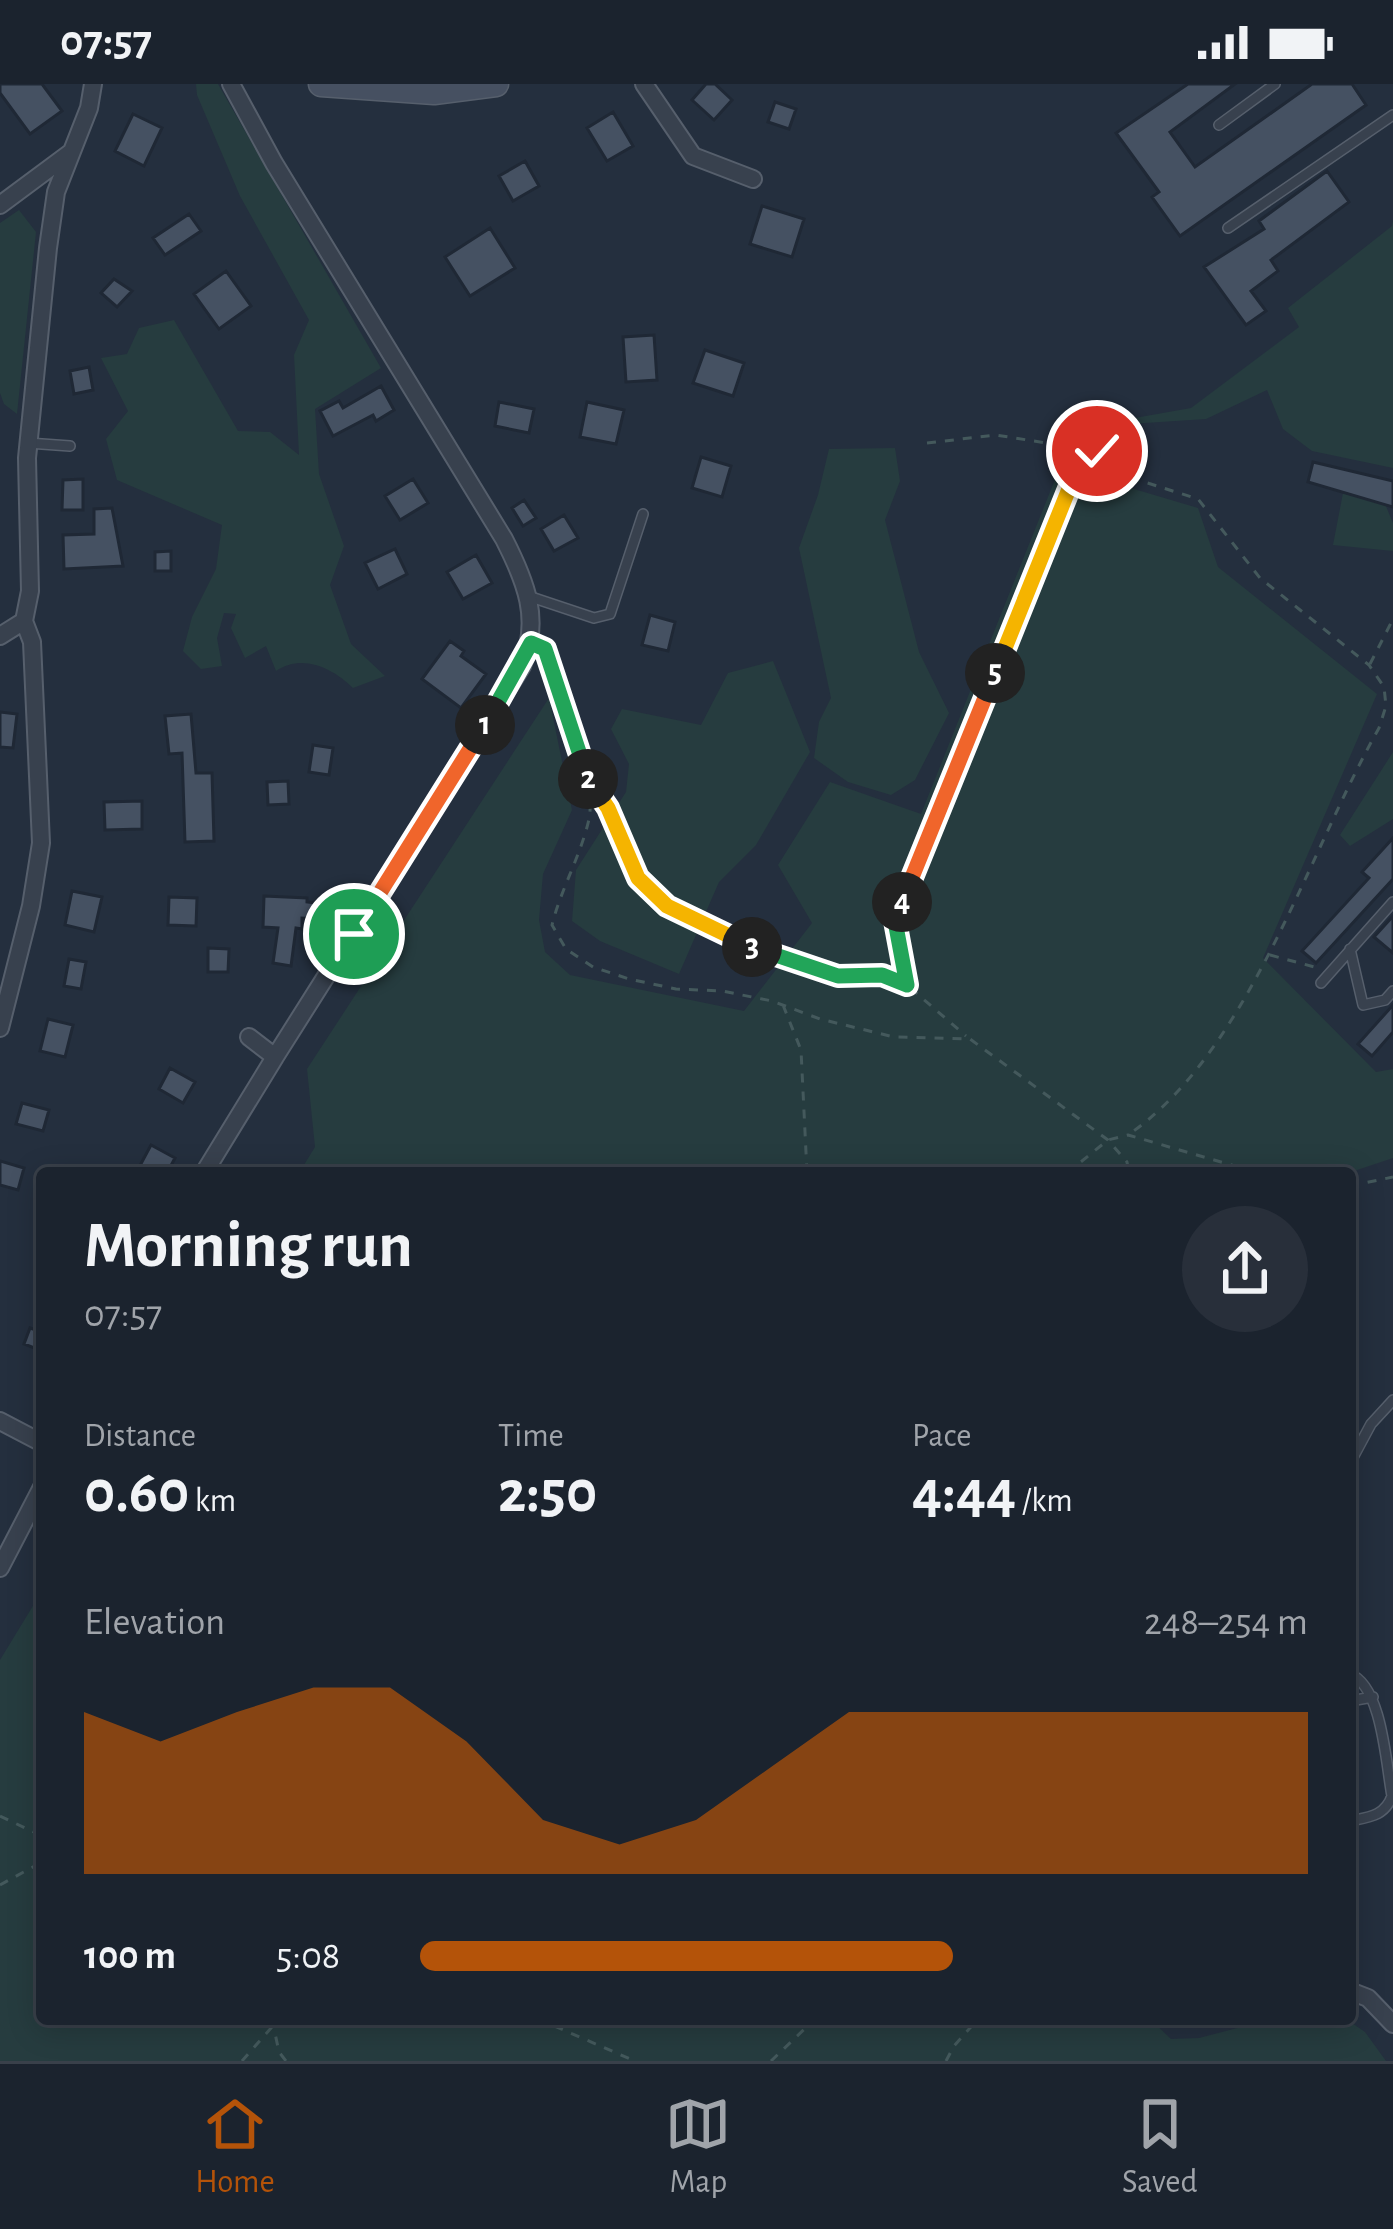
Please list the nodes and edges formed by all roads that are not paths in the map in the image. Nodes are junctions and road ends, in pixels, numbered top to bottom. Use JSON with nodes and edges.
{"nodes":[{"id":1,"x":93,"y":84,"type":"edge"},
{"id":2,"x":231,"y":84,"type":"edge"},
{"id":3,"x":321,"y":84,"type":"edge"},
{"id":4,"x":496,"y":84,"type":"edge"},
{"id":5,"x":644,"y":84,"type":"edge"},
{"id":6,"x":1275,"y":84,"type":"edge"},
{"id":7,"x":371,"y":87,"type":"edge"},
{"id":8,"x":1393,"y":115,"type":"edge"},
{"id":9,"x":1219,"y":124,"type":"dead end"},
{"id":10,"x":71,"y":153,"type":"junction"},
{"id":11,"x":753,"y":179,"type":"dead end"},
{"id":12,"x":0,"y":205,"type":"edge"},
{"id":13,"x":1228,"y":228,"type":"dead end"},
{"id":14,"x":70,"y":446,"type":"dead end"},
{"id":15,"x":27,"y":451,"type":"junction"},
{"id":16,"x":643,"y":514,"type":"dead end"},
{"id":17,"x":528,"y":596,"type":"junction"},
{"id":18,"x":24,"y":622,"type":"junction"},
{"id":19,"x":0,"y":636,"type":"edge"},
{"id":20,"x":1393,"y":902,"type":"edge"},
{"id":21,"x":1350,"y":950,"type":"junction"},
{"id":22,"x":1321,"y":983,"type":"dead end"},
{"id":23,"x":1393,"y":991,"type":"edge"},
{"id":24,"x":0,"y":1028,"type":"edge"},
{"id":25,"x":250,"y":1037,"type":"dead end"},
{"id":26,"x":275,"y":1057,"type":"junction"},
{"id":27,"x":208,"y":1167,"type":"edge"},
{"id":28,"x":1393,"y":1400,"type":"edge"},
{"id":29,"x":0,"y":1421,"type":"edge"},
{"id":30,"x":36,"y":1440,"type":"edge"},
{"id":31,"x":1356,"y":1452,"type":"edge"},
{"id":32,"x":36,"y":1499,"type":"edge"},
{"id":33,"x":0,"y":1568,"type":"edge"},
{"id":34,"x":1356,"y":1676,"type":"edge"},
{"id":35,"x":1373,"y":1697,"type":"junction"},
{"id":36,"x":1356,"y":1700,"type":"edge"},
{"id":37,"x":1356,"y":1820,"type":"edge"},
{"id":38,"x":1356,"y":1993,"type":"edge"},
{"id":39,"x":1393,"y":2024,"type":"edge"}],
"edges":[{"from":1,"to":10,"type":"street"},
{"from":2,"to":17,"type":"street"},
{"from":3,"to":7,"type":"street"},
{"from":4,"to":7,"type":"street"},
{"from":5,"to":11,"type":"street"},
{"from":6,"to":9,"type":"lane"},
{"from":8,"to":13,"type":"lane"},
{"from":10,"to":12,"type":"street"},
{"from":10,"to":15,"type":"street"},
{"from":14,"to":15,"type":"lane"},
{"from":15,"to":18,"type":"street"},
{"from":16,"to":17,"type":"lane"},
{"from":17,"to":26,"type":"street"},
{"from":18,"to":19,"type":"street"},
{"from":18,"to":24,"type":"street"},
{"from":20,"to":21,"type":"lane"},
{"from":21,"to":22,"type":"lane"},
{"from":21,"to":23,"type":"lane"},
{"from":25,"to":26,"type":"street"},
{"from":26,"to":27,"type":"street"},
{"from":28,"to":31,"type":"lane"},
{"from":29,"to":30,"type":"street"},
{"from":32,"to":33,"type":"street"},
{"from":34,"to":35,"type":"lane"},
{"from":35,"to":36,"type":"lane"},
{"from":35,"to":37,"type":"lane"},
{"from":38,"to":39,"type":"street"}]}
